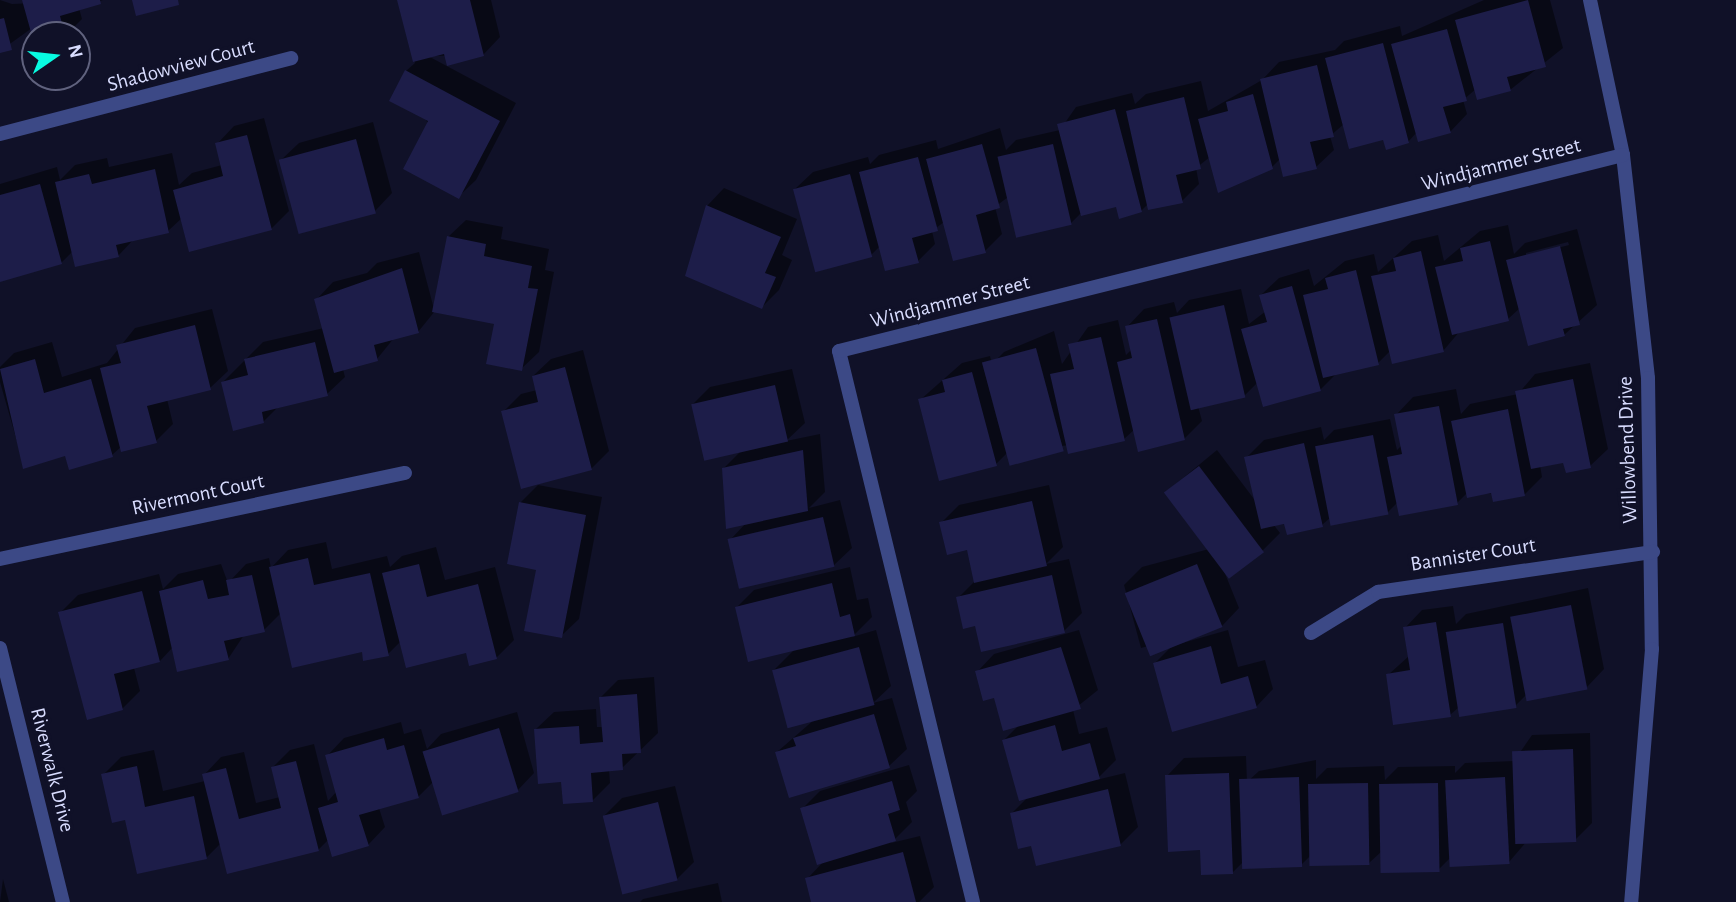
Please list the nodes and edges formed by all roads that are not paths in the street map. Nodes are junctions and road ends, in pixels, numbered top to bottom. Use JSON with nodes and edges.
{"nodes":[{"id":1,"x":1590,"y":0,"type":"edge"},
{"id":2,"x":291,"y":58,"type":"dead end"},
{"id":3,"x":0,"y":134,"type":"edge"},
{"id":4,"x":1623,"y":155,"type":"junction"},
{"id":5,"x":405,"y":472,"type":"dead end"},
{"id":6,"x":1653,"y":552,"type":"junction"},
{"id":7,"x":0,"y":559,"type":"edge"},
{"id":8,"x":1311,"y":633,"type":"dead end"},
{"id":9,"x":0,"y":648,"type":"edge"},
{"id":10,"x":63,"y":902,"type":"edge"},
{"id":11,"x":973,"y":902,"type":"edge"},
{"id":12,"x":1631,"y":902,"type":"edge"}],
"edges":[{"from":1,"to":4,"type":"street","name":"Willowbend Drive"},
{"from":2,"to":3,"type":"street","name":"Shadowview Court"},
{"from":4,"to":6,"type":"street","name":"Willowbend Drive"},
{"from":4,"to":11,"type":"street","name":"Windjammer Street"},
{"from":5,"to":7,"type":"street","name":"Rivermont Court"},
{"from":6,"to":8,"type":"street","name":"Bannister Court"},
{"from":6,"to":12,"type":"street","name":"Willowbend Drive"},
{"from":9,"to":10,"type":"street","name":"Riverwalk Drive"}]}
